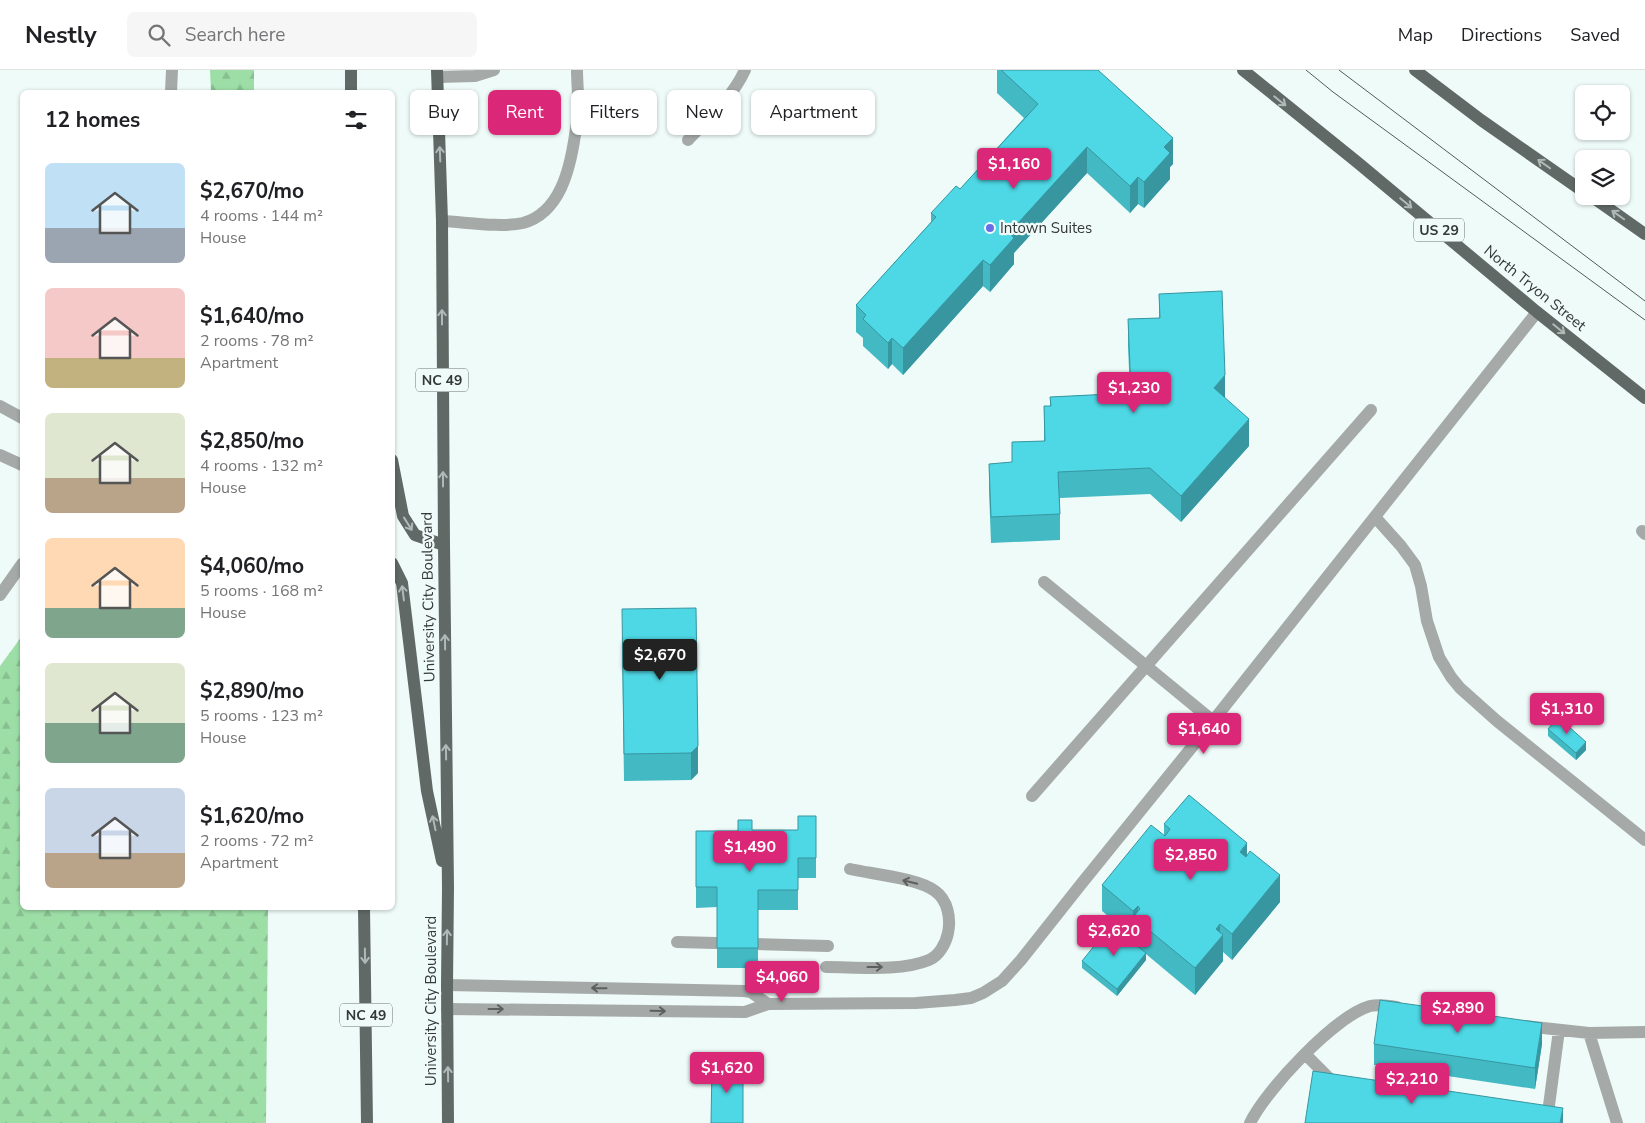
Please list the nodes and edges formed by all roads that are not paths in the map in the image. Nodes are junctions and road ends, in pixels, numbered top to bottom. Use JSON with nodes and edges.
{"nodes":[{"id":1,"x":172,"y":70,"type":"edge"},
{"id":2,"x":351,"y":70,"type":"edge"},
{"id":3,"x":494,"y":70,"type":"edge"},
{"id":4,"x":577,"y":70,"type":"edge"},
{"id":5,"x":745,"y":70,"type":"edge"},
{"id":6,"x":1242,"y":70,"type":"edge"},
{"id":7,"x":1415,"y":70,"type":"edge"},
{"id":8,"x":438,"y":74,"type":"edge"},
{"id":9,"x":171,"y":90,"type":"edge"},
{"id":10,"x":351,"y":90,"type":"edge"},
{"id":11,"x":688,"y":140,"type":"dead end"},
{"id":12,"x":1575,"y":186,"type":"edge"},
{"id":13,"x":1603,"y":205,"type":"edge"},
{"id":14,"x":442,"y":221,"type":"junction"},
{"id":15,"x":1645,"y":234,"type":"edge"},
{"id":16,"x":1537,"y":312,"type":"junction"},
{"id":17,"x":1645,"y":398,"type":"edge"},
{"id":18,"x":0,"y":406,"type":"edge"},
{"id":19,"x":1370,"y":410,"type":"dead end"},
{"id":20,"x":20,"y":417,"type":"edge"},
{"id":21,"x":0,"y":455,"type":"edge"},
{"id":22,"x":20,"y":464,"type":"edge"},
{"id":23,"x":395,"y":475,"type":"edge"},
{"id":24,"x":1375,"y":517,"type":"junction"},
{"id":25,"x":444,"y":545,"type":"junction"},
{"id":26,"x":20,"y":567,"type":"edge"},
{"id":27,"x":395,"y":569,"type":"edge"},
{"id":28,"x":1044,"y":582,"type":"dead end"},
{"id":29,"x":0,"y":595,"type":"edge"},
{"id":30,"x":1146,"y":665,"type":"junction"},
{"id":31,"x":1213,"y":721,"type":"junction"},
{"id":32,"x":1032,"y":796,"type":"dead end"},
{"id":33,"x":1645,"y":840,"type":"edge"},
{"id":34,"x":850,"y":869,"type":"dead end"},
{"id":35,"x":448,"y":888,"type":"junction"},
{"id":36,"x":364,"y":910,"type":"edge"},
{"id":37,"x":677,"y":942,"type":"dead end"},
{"id":38,"x":828,"y":946,"type":"dead end"},
{"id":39,"x":826,"y":967,"type":"dead end"},
{"id":40,"x":447,"y":985,"type":"junction"},
{"id":41,"x":768,"y":1004,"type":"junction"},
{"id":42,"x":447,"y":1009,"type":"junction"},
{"id":43,"x":1411,"y":1009,"type":"edge"},
{"id":44,"x":1516,"y":1024,"type":"edge"},
{"id":45,"x":1559,"y":1030,"type":"junction"},
{"id":46,"x":1645,"y":1032,"type":"edge"},
{"id":47,"x":1589,"y":1033,"type":"junction"},
{"id":48,"x":1305,"y":1054,"type":"junction"},
{"id":49,"x":1349,"y":1085,"type":"edge"},
{"id":50,"x":1529,"y":1110,"type":"edge"},
{"id":51,"x":367,"y":1123,"type":"edge"},
{"id":52,"x":448,"y":1123,"type":"edge"},
{"id":53,"x":1250,"y":1123,"type":"edge"},
{"id":54,"x":1617,"y":1123,"type":"edge"}],
"edges":[{"from":1,"to":9,"type":"street"},
{"from":2,"to":10,"type":"main road"},
{"from":3,"to":8,"type":"street"},
{"from":4,"to":14,"type":"street"},
{"from":5,"to":11,"type":"street"},
{"from":6,"to":16,"type":"main road","name":"North Tryon Street","number":"US 29","one_way":true},
{"from":12,"to":7,"type":"main road","one_way":true},
{"from":14,"to":8,"type":"main road","name":"University City Boulevard","number":"NC 49","one_way":true},
{"from":15,"to":13,"type":"main road","one_way":true},
{"from":25,"to":14,"type":"main road","name":"University City Boulevard","number":"NC 49","one_way":true},
{"from":16,"to":17,"type":"main road","name":"North Tryon Street","number":"US 29","one_way":true},
{"from":16,"to":24,"type":"street"},
{"from":18,"to":20,"type":"street"},
{"from":19,"to":30,"type":"street"},
{"from":21,"to":22,"type":"street"},
{"from":23,"to":25,"type":"main road","one_way":true},
{"from":24,"to":31,"type":"street"},
{"from":24,"to":33,"type":"street"},
{"from":35,"to":25,"type":"main road","name":"University City Boulevard","number":"NC 49","one_way":true},
{"from":26,"to":29,"type":"street"},
{"from":35,"to":27,"type":"main road","one_way":true},
{"from":28,"to":30,"type":"street"},
{"from":30,"to":31,"type":"street"},
{"from":30,"to":32,"type":"street"},
{"from":31,"to":41,"type":"street"},
{"from":39,"to":34,"type":"street","one_way":true},
{"from":40,"to":35,"type":"main road","name":"University City Boulevard","number":"NC 49","one_way":true},
{"from":36,"to":51,"type":"main road","number":"NC 49","one_way":true},
{"from":37,"to":38,"type":"street"},
{"from":41,"to":40,"type":"street","one_way":true},
{"from":40,"to":42,"type":"main road","name":"University City Boulevard","number":"NC 49"},
{"from":42,"to":41,"type":"street","one_way":true},
{"from":52,"to":42,"type":"main road","name":"University City Boulevard","number":"NC 49","one_way":true},
{"from":43,"to":48,"type":"street"},
{"from":44,"to":45,"type":"street"},
{"from":45,"to":47,"type":"street"},
{"from":45,"to":50,"type":"street"},
{"from":46,"to":47,"type":"street"},
{"from":47,"to":54,"type":"street"},
{"from":48,"to":49,"type":"street"},
{"from":48,"to":53,"type":"street"}]}
